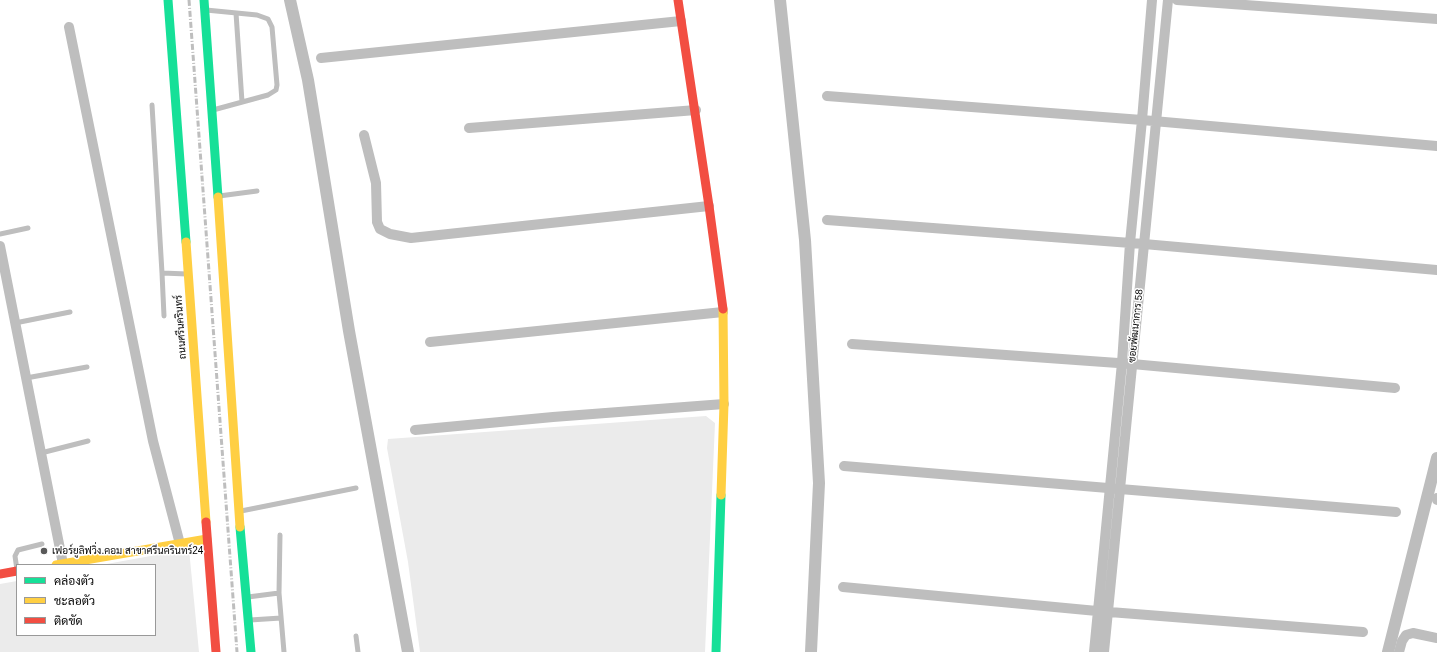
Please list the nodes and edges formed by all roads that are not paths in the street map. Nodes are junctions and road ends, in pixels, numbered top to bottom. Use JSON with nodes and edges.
{"nodes":[{"id":1,"x":168,"y":0,"type":"edge"},
{"id":2,"x":204,"y":0,"type":"edge"},
{"id":3,"x":678,"y":0,"type":"edge"},
{"id":4,"x":1152,"y":0,"type":"edge"},
{"id":5,"x":1168,"y":0,"type":"edge"},
{"id":6,"x":1177,"y":0,"type":"edge"},
{"id":7,"x":204,"y":10,"type":"junction"},
{"id":8,"x":236,"y":13,"type":"junction"},
{"id":9,"x":1437,"y":19,"type":"edge"},
{"id":10,"x":681,"y":21,"type":"junction"},
{"id":11,"x":69,"y":27,"type":"dead end"},
{"id":12,"x":321,"y":58,"type":"dead end"},
{"id":13,"x":827,"y":96,"type":"dead end"},
{"id":14,"x":242,"y":102,"type":"junction"},
{"id":15,"x":152,"y":105,"type":"dead end"},
{"id":16,"x":212,"y":110,"type":"junction"},
{"id":17,"x":696,"y":110,"type":"junction"},
{"id":18,"x":1142,"y":120,"type":"junction"},
{"id":19,"x":1157,"y":121,"type":"junction"},
{"id":20,"x":469,"y":128,"type":"dead end"},
{"id":21,"x":364,"y":134,"type":"dead end"},
{"id":22,"x":1437,"y":146,"type":"edge"},
{"id":23,"x":257,"y":191,"type":"dead end"},
{"id":24,"x":218,"y":196,"type":"junction"},
{"id":25,"x":710,"y":206,"type":"junction"},
{"id":26,"x":827,"y":220,"type":"dead end"},
{"id":27,"x":28,"y":228,"type":"dead end"},
{"id":28,"x":0,"y":234,"type":"edge"},
{"id":29,"x":1130,"y":243,"type":"junction"},
{"id":30,"x":1144,"y":244,"type":"junction"},
{"id":31,"x":0,"y":246,"type":"edge"},
{"id":32,"x":1437,"y":270,"type":"edge"},
{"id":33,"x":162,"y":273,"type":"junction"},
{"id":34,"x":188,"y":274,"type":"junction"},
{"id":35,"x":70,"y":312,"type":"dead end"},
{"id":36,"x":722,"y":312,"type":"junction"},
{"id":37,"x":164,"y":316,"type":"dead end"},
{"id":38,"x":15,"y":323,"type":"junction"},
{"id":39,"x":430,"y":342,"type":"dead end"},
{"id":40,"x":852,"y":344,"type":"dead end"},
{"id":41,"x":1122,"y":363,"type":"junction"},
{"id":42,"x":1132,"y":364,"type":"junction"},
{"id":43,"x":87,"y":367,"type":"dead end"},
{"id":44,"x":26,"y":378,"type":"junction"},
{"id":45,"x":1396,"y":388,"type":"dead end"},
{"id":46,"x":724,"y":404,"type":"junction"},
{"id":47,"x":415,"y":430,"type":"dead end"},
{"id":48,"x":88,"y":440,"type":"dead end"},
{"id":49,"x":41,"y":453,"type":"junction"},
{"id":50,"x":844,"y":466,"type":"dead end"},
{"id":51,"x":356,"y":488,"type":"dead end"},
{"id":52,"x":1109,"y":489,"type":"junction"},
{"id":53,"x":1120,"y":489,"type":"junction"},
{"id":54,"x":240,"y":511,"type":"junction"},
{"id":55,"x":1396,"y":512,"type":"dead end"},
{"id":56,"x":280,"y":535,"type":"dead end"},
{"id":57,"x":207,"y":539,"type":"junction"},
{"id":58,"x":42,"y":544,"type":"dead end"},
{"id":59,"x":180,"y":544,"type":"junction"},
{"id":60,"x":16,"y":564,"type":"edge"},
{"id":61,"x":59,"y":564,"type":"edge"},
{"id":62,"x":16,"y":571,"type":"edge"},
{"id":63,"x":0,"y":574,"type":"edge"},
{"id":64,"x":843,"y":587,"type":"dead end"},
{"id":65,"x":279,"y":594,"type":"junction"},
{"id":66,"x":246,"y":597,"type":"junction"},
{"id":67,"x":1097,"y":611,"type":"junction"},
{"id":68,"x":1108,"y":612,"type":"junction"},
{"id":69,"x":281,"y":618,"type":"junction"},
{"id":70,"x":248,"y":620,"type":"junction"},
{"id":71,"x":1363,"y":632,"type":"dead end"},
{"id":72,"x":356,"y":636,"type":"dead end"},
{"id":73,"x":1437,"y":638,"type":"edge"},
{"id":74,"x":216,"y":652,"type":"edge"},
{"id":75,"x":251,"y":652,"type":"edge"},
{"id":76,"x":284,"y":652,"type":"edge"},
{"id":77,"x":358,"y":652,"type":"edge"},
{"id":78,"x":716,"y":652,"type":"edge"},
{"id":79,"x":1094,"y":652,"type":"edge"},
{"id":80,"x":1104,"y":652,"type":"edge"},
{"id":81,"x":1399,"y":652,"type":"edge"}],
"edges":[{"from":1,"to":34,"type":"main road","name":"ถนนศรีนครินทร์"},
{"from":2,"to":7,"type":"main road"},
{"from":3,"to":10,"type":"main road"},
{"from":4,"to":18,"type":"street","name":"ซอยพัฒนาการ 58"},
{"from":5,"to":19,"type":"street","name":"ซอยพัฒนาการ 58"},
{"from":6,"to":9,"type":"street"},
{"from":7,"to":8,"type":"lane"},
{"from":7,"to":16,"type":"main road"},
{"from":8,"to":14,"type":"lane"},
{"from":8,"to":14,"type":"lane"},
{"from":10,"to":12,"type":"street"},
{"from":10,"to":17,"type":"main road"},
{"from":11,"to":59,"type":"street"},
{"from":13,"to":18,"type":"street"},
{"from":14,"to":16,"type":"lane"},
{"from":15,"to":33,"type":"lane"},
{"from":16,"to":24,"type":"main road"},
{"from":17,"to":20,"type":"street"},
{"from":17,"to":25,"type":"main road"},
{"from":18,"to":19,"type":"street"},
{"from":18,"to":29,"type":"street","name":"ซอยพัฒนาการ 58"},
{"from":19,"to":22,"type":"street"},
{"from":19,"to":30,"type":"street","name":"ซอยพัฒนาการ 58"},
{"from":21,"to":25,"type":"street"},
{"from":23,"to":24,"type":"lane"},
{"from":24,"to":54,"type":"main road"},
{"from":25,"to":36,"type":"main road"},
{"from":26,"to":29,"type":"street"},
{"from":27,"to":28,"type":"lane"},
{"from":29,"to":30,"type":"street"},
{"from":29,"to":41,"type":"street","name":"ซอยพัฒนาการ 58"},
{"from":30,"to":32,"type":"street"},
{"from":30,"to":42,"type":"street","name":"ซอยพัฒนาการ 58"},
{"from":31,"to":38,"type":"street"},
{"from":33,"to":34,"type":"lane"},
{"from":33,"to":37,"type":"lane"},
{"from":34,"to":57,"type":"main road","name":"ถนนศรีนครินทร์"},
{"from":35,"to":38,"type":"lane"},
{"from":36,"to":39,"type":"street"},
{"from":36,"to":46,"type":"main road"},
{"from":38,"to":44,"type":"street"},
{"from":40,"to":41,"type":"street"},
{"from":41,"to":42,"type":"street"},
{"from":41,"to":52,"type":"street","name":"ซอยพัฒนาการ 58"},
{"from":42,"to":45,"type":"street"},
{"from":42,"to":53,"type":"street","name":"ซอยพัฒนาการ 58"},
{"from":43,"to":44,"type":"lane"},
{"from":44,"to":49,"type":"street"},
{"from":46,"to":47,"type":"street"},
{"from":46,"to":78,"type":"main road"},
{"from":48,"to":49,"type":"lane"},
{"from":49,"to":61,"type":"street"},
{"from":50,"to":52,"type":"street"},
{"from":51,"to":54,"type":"lane"},
{"from":52,"to":53,"type":"street"},
{"from":52,"to":67,"type":"street","name":"ซอยพัฒนาการ 58"},
{"from":53,"to":55,"type":"street"},
{"from":53,"to":68,"type":"street","name":"ซอยพัฒนาการ 58"},
{"from":54,"to":66,"type":"main road"},
{"from":56,"to":65,"type":"lane"},
{"from":57,"to":59,"type":"main road"},
{"from":57,"to":74,"type":"main road","name":"ถนนศรีนครินทร์"},
{"from":58,"to":60,"type":"lane"},
{"from":59,"to":61,"type":"main road"},
{"from":62,"to":63,"type":"main road"},
{"from":64,"to":67,"type":"street"},
{"from":65,"to":66,"type":"lane"},
{"from":65,"to":69,"type":"lane"},
{"from":66,"to":70,"type":"main road"},
{"from":67,"to":68,"type":"street"},
{"from":67,"to":79,"type":"street","name":"ซอยพัฒนาการ 58"},
{"from":68,"to":71,"type":"street"},
{"from":68,"to":80,"type":"street","name":"ซอยพัฒนาการ 58"},
{"from":69,"to":70,"type":"lane"},
{"from":69,"to":76,"type":"lane"},
{"from":70,"to":75,"type":"main road"},
{"from":72,"to":77,"type":"lane"},
{"from":73,"to":81,"type":"street"}]}
